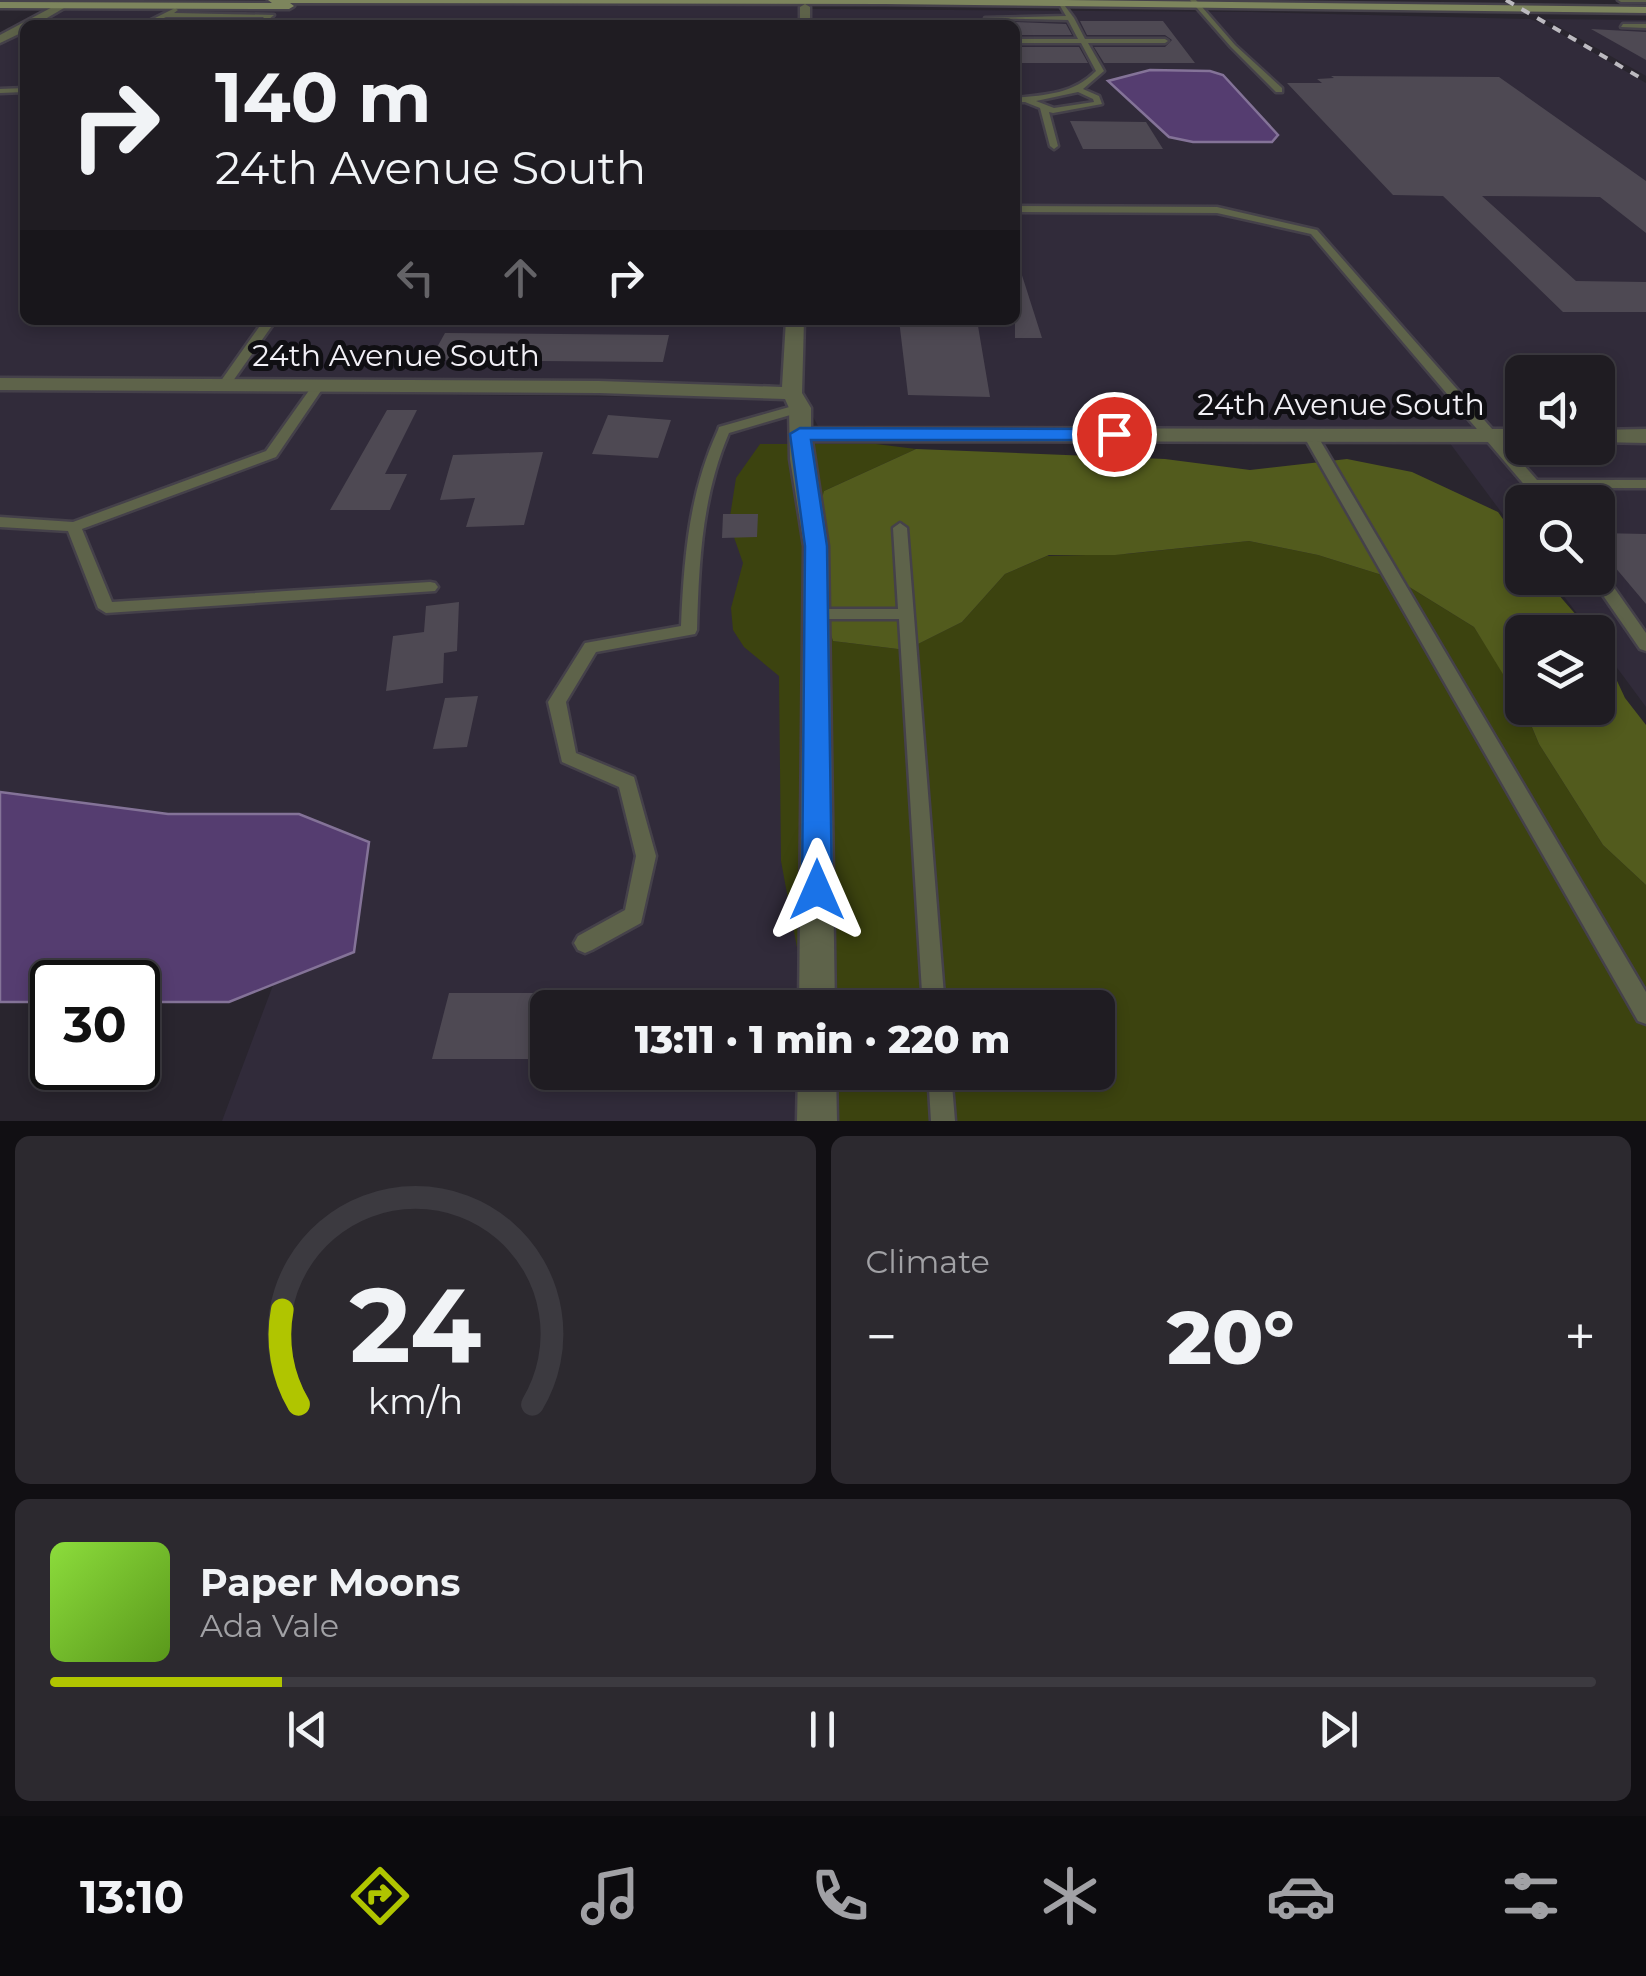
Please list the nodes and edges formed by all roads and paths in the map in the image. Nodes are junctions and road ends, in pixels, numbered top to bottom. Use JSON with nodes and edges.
{"nodes":[{"id":1,"x":273,"y":0,"type":"edge"},
{"id":2,"x":374,"y":0,"type":"edge"},
{"id":3,"x":579,"y":0,"type":"edge"},
{"id":4,"x":712,"y":0,"type":"edge"},
{"id":5,"x":1621,"y":0,"type":"edge"},
{"id":6,"x":1646,"y":0,"type":"edge"},
{"id":7,"x":897,"y":2,"type":"edge"},
{"id":8,"x":983,"y":2,"type":"edge"},
{"id":9,"x":1103,"y":2,"type":"edge"},
{"id":10,"x":1202,"y":2,"type":"edge"},
{"id":11,"x":1335,"y":3,"type":"edge"},
{"id":12,"x":924,"y":4,"type":"junction"},
{"id":13,"x":1062,"y":4,"type":"junction"},
{"id":14,"x":0,"y":6,"type":"edge"},
{"id":15,"x":64,"y":6,"type":"junction"},
{"id":16,"x":182,"y":6,"type":"junction"},
{"id":17,"x":533,"y":6,"type":"junction"},
{"id":18,"x":805,"y":7,"type":"junction"},
{"id":19,"x":1646,"y":13,"type":"edge"},
{"id":20,"x":166,"y":16,"type":"junction"},
{"id":21,"x":988,"y":18,"type":"dead end"},
{"id":22,"x":1071,"y":18,"type":"junction"},
{"id":23,"x":37,"y":20,"type":"edge"},
{"id":24,"x":156,"y":20,"type":"edge"},
{"id":25,"x":264,"y":20,"type":"edge"},
{"id":26,"x":804,"y":20,"type":"edge"},
{"id":27,"x":1623,"y":26,"type":"dead end"},
{"id":28,"x":1646,"y":26,"type":"edge"},
{"id":29,"x":1020,"y":41,"type":"edge"},
{"id":30,"x":1084,"y":41,"type":"junction"},
{"id":31,"x":1164,"y":42,"type":"dead end"},
{"id":32,"x":1080,"y":90,"type":"junction"},
{"id":33,"x":1279,"y":90,"type":"dead end"},
{"id":34,"x":1020,"y":100,"type":"edge"},
{"id":35,"x":1044,"y":109,"type":"junction"},
{"id":36,"x":1054,"y":146,"type":"dead end"},
{"id":37,"x":1020,"y":209,"type":"edge"},
{"id":38,"x":266,"y":325,"type":"edge"},
{"id":39,"x":795,"y":325,"type":"edge"},
{"id":40,"x":0,"y":384,"type":"edge"},
{"id":41,"x":224,"y":385,"type":"junction"},
{"id":42,"x":319,"y":385,"type":"junction"},
{"id":43,"x":798,"y":412,"type":"junction"},
{"id":44,"x":1310,"y":435,"type":"junction"},
{"id":45,"x":1490,"y":436,"type":"junction"},
{"id":46,"x":1505,"y":436,"type":"edge"},
{"id":47,"x":1615,"y":436,"type":"edge"},
{"id":48,"x":1646,"y":436,"type":"edge"},
{"id":49,"x":1533,"y":484,"type":"joint"},
{"id":50,"x":1646,"y":484,"type":"edge"},
{"id":51,"x":0,"y":522,"type":"edge"},
{"id":52,"x":74,"y":526,"type":"junction"},
{"id":53,"x":900,"y":528,"type":"dead end"},
{"id":54,"x":430,"y":587,"type":"dead end"},
{"id":55,"x":1611,"y":595,"type":"edge"},
{"id":56,"x":817,"y":614,"type":"junction"},
{"id":57,"x":906,"y":614,"type":"junction"},
{"id":58,"x":1646,"y":644,"type":"edge"},
{"id":59,"x":585,"y":943,"type":"dead end"},
{"id":60,"x":817,"y":990,"type":"edge"},
{"id":61,"x":933,"y":990,"type":"edge"},
{"id":62,"x":1646,"y":1012,"type":"edge"},
{"id":63,"x":817,"y":1090,"type":"edge"},
{"id":64,"x":940,"y":1090,"type":"edge"},
{"id":65,"x":817,"y":1121,"type":"edge"},
{"id":66,"x":942,"y":1121,"type":"edge"}],
"edges":[{"from":1,"to":2,"type":"main road"},
{"from":2,"to":3,"type":"main road"},
{"from":2,"to":15,"type":"main road"},
{"from":3,"to":4,"type":"main road"},
{"from":4,"to":7,"type":"main road"},
{"from":4,"to":17,"type":"main road"},
{"from":5,"to":6,"type":"lane"},
{"from":7,"to":12,"type":"main road"},
{"from":7,"to":18,"type":"main road"},
{"from":8,"to":12,"type":"main road"},
{"from":8,"to":13,"type":"main road"},
{"from":9,"to":10,"type":"main road"},
{"from":9,"to":13,"type":"main road"},
{"from":10,"to":11,"type":"main road"},
{"from":10,"to":33,"type":"lane"},
{"from":11,"to":19,"type":"main road"},
{"from":12,"to":18,"type":"main road"},
{"from":13,"to":22,"type":"lane"},
{"from":14,"to":15,"type":"main road"},
{"from":15,"to":16,"type":"main road"},
{"from":15,"to":23,"type":"street"},
{"from":16,"to":17,"type":"main road"},
{"from":16,"to":20,"type":"lane"},
{"from":17,"to":18,"type":"main road"},
{"from":18,"to":26,"type":"street"},
{"from":20,"to":24,"type":"lane"},
{"from":20,"to":25,"type":"lane"},
{"from":21,"to":22,"type":"lane"},
{"from":22,"to":30,"type":"lane"},
{"from":27,"to":28,"type":"lane"},
{"from":29,"to":30,"type":"lane"},
{"from":30,"to":31,"type":"lane"},
{"from":30,"to":32,"type":"lane"},
{"from":32,"to":34,"type":"lane"},
{"from":32,"to":35,"type":"lane"},
{"from":34,"to":35,"type":"lane"},
{"from":35,"to":36,"type":"lane"},
{"from":37,"to":45,"type":"lane"},
{"from":38,"to":41,"type":"lane"},
{"from":39,"to":43,"type":"street"},
{"from":40,"to":41,"type":"street","name":"24th Avenue South"},
{"from":41,"to":42,"type":"street","name":"24th Avenue South"},
{"from":42,"to":43,"type":"street","name":"24th Avenue South"},
{"from":42,"to":52,"type":"lane"},
{"from":43,"to":44,"type":"street","name":"24th Avenue South"},
{"from":43,"to":56,"type":"street"},
{"from":43,"to":59,"type":"lane"},
{"from":44,"to":45,"type":"street","name":"24th Avenue South"},
{"from":44,"to":62,"type":"lane"},
{"from":45,"to":46,"type":"street","name":"24th Avenue South"},
{"from":45,"to":49,"type":"lane"},
{"from":47,"to":48,"type":"street"},
{"from":49,"to":50,"type":"lane"},
{"from":51,"to":52,"type":"lane"},
{"from":52,"to":54,"type":"lane"},
{"from":53,"to":57,"type":"lane"},
{"from":55,"to":58,"type":"lane"},
{"from":56,"to":57,"type":"lane"},
{"from":56,"to":60,"type":"street"},
{"from":57,"to":61,"type":"lane"},
{"from":63,"to":65,"type":"street"},
{"from":64,"to":66,"type":"lane"}]}
